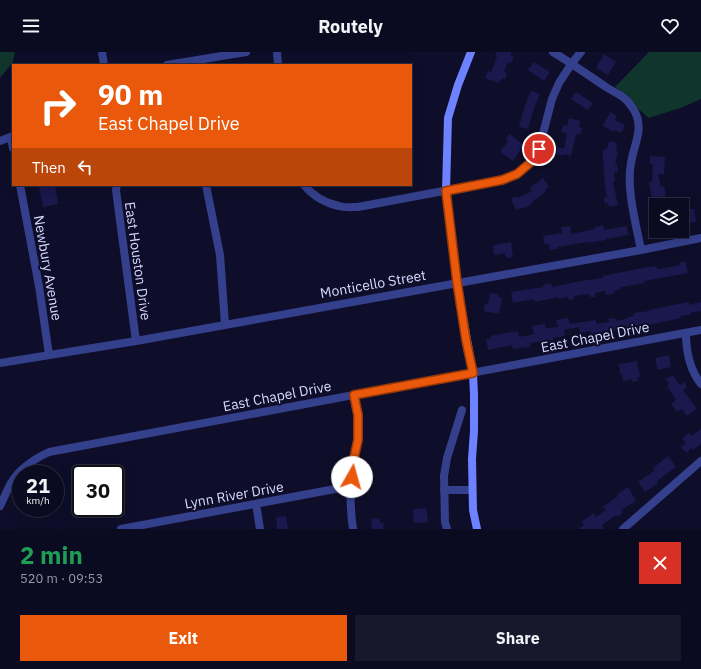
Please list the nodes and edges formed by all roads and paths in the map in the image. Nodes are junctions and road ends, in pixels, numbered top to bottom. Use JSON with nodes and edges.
{"nodes":[{"id":1,"x":102,"y":52,"type":"edge"},
{"id":2,"x":246,"y":52,"type":"edge"},
{"id":3,"x":277,"y":52,"type":"edge"},
{"id":4,"x":472,"y":52,"type":"edge"},
{"id":5,"x":553,"y":52,"type":"edge"},
{"id":6,"x":581,"y":52,"type":"edge"},
{"id":7,"x":572,"y":63,"type":"junction"},
{"id":8,"x":104,"y":64,"type":"edge"},
{"id":9,"x":174,"y":64,"type":"edge"},
{"id":10,"x":278,"y":64,"type":"edge"},
{"id":11,"x":12,"y":136,"type":"edge"},
{"id":12,"x":0,"y":140,"type":"edge"},
{"id":13,"x":20,"y":186,"type":"edge"},
{"id":14,"x":117,"y":186,"type":"edge"},
{"id":15,"x":206,"y":186,"type":"edge"},
{"id":16,"x":305,"y":186,"type":"edge"},
{"id":17,"x":446,"y":191,"type":"junction"},
{"id":18,"x":701,"y":238,"type":"edge"},
{"id":19,"x":641,"y":250,"type":"junction"},
{"id":20,"x":457,"y":282,"type":"junction"},
{"id":21,"x":225,"y":324,"type":"junction"},
{"id":22,"x":701,"y":330,"type":"edge"},
{"id":23,"x":686,"y":333,"type":"junction"},
{"id":24,"x":136,"y":340,"type":"junction"},
{"id":25,"x":49,"y":355,"type":"junction"},
{"id":26,"x":0,"y":363,"type":"edge"},
{"id":27,"x":473,"y":373,"type":"junction"},
{"id":28,"x":701,"y":384,"type":"edge"},
{"id":29,"x":354,"y":395,"type":"junction"},
{"id":30,"x":462,"y":410,"type":"dead end"},
{"id":31,"x":701,"y":461,"type":"edge"},
{"id":32,"x":351,"y":486,"type":"junction"},
{"id":33,"x":444,"y":490,"type":"junction"},
{"id":34,"x":472,"y":490,"type":"junction"},
{"id":35,"x":256,"y":504,"type":"junction"},
{"id":36,"x":0,"y":506,"type":"edge"},
{"id":37,"x":156,"y":526,"type":"edge"},
{"id":38,"x":121,"y":529,"type":"edge"},
{"id":39,"x":260,"y":529,"type":"edge"},
{"id":40,"x":353,"y":529,"type":"edge"},
{"id":41,"x":447,"y":529,"type":"edge"},
{"id":42,"x":476,"y":529,"type":"edge"},
{"id":43,"x":623,"y":529,"type":"edge"}],
"edges":[{"from":1,"to":8,"type":"street"},
{"from":2,"to":9,"type":"street"},
{"from":3,"to":10,"type":"street"},
{"from":4,"to":17,"type":"main road"},
{"from":5,"to":7,"type":"street"},
{"from":6,"to":7,"type":"street"},
{"from":7,"to":17,"type":"street"},
{"from":7,"to":19,"type":"street"},
{"from":11,"to":12,"type":"street"},
{"from":13,"to":25,"type":"street","name":"Newbury Avenue"},
{"from":14,"to":24,"type":"street","name":"East Houston Drive"},
{"from":15,"to":21,"type":"street"},
{"from":16,"to":17,"type":"street"},
{"from":17,"to":20,"type":"main road"},
{"from":18,"to":19,"type":"street","name":"Monticello Street"},
{"from":19,"to":20,"type":"street","name":"Monticello Street"},
{"from":20,"to":21,"type":"street","name":"Monticello Street"},
{"from":20,"to":27,"type":"main road"},
{"from":21,"to":24,"type":"street","name":"Monticello Street"},
{"from":22,"to":23,"type":"street","name":"East Chapel Drive"},
{"from":23,"to":27,"type":"street","name":"East Chapel Drive"},
{"from":23,"to":28,"type":"street"},
{"from":24,"to":25,"type":"street","name":"Monticello Street"},
{"from":25,"to":26,"type":"street","name":"Monticello Street"},
{"from":27,"to":29,"type":"street","name":"East Chapel Drive"},
{"from":27,"to":34,"type":"main road"},
{"from":29,"to":32,"type":"street"},
{"from":29,"to":36,"type":"street","name":"East Chapel Drive"},
{"from":30,"to":33,"type":"street"},
{"from":31,"to":43,"type":"street"},
{"from":32,"to":35,"type":"street","name":"Lynn River Drive"},
{"from":32,"to":40,"type":"street"},
{"from":33,"to":34,"type":"street"},
{"from":33,"to":41,"type":"street"},
{"from":34,"to":42,"type":"main road"},
{"from":35,"to":37,"type":"street","name":"Lynn River Drive"},
{"from":35,"to":39,"type":"street"},
{"from":37,"to":38,"type":"street","name":"Lynn River Drive"}]}
